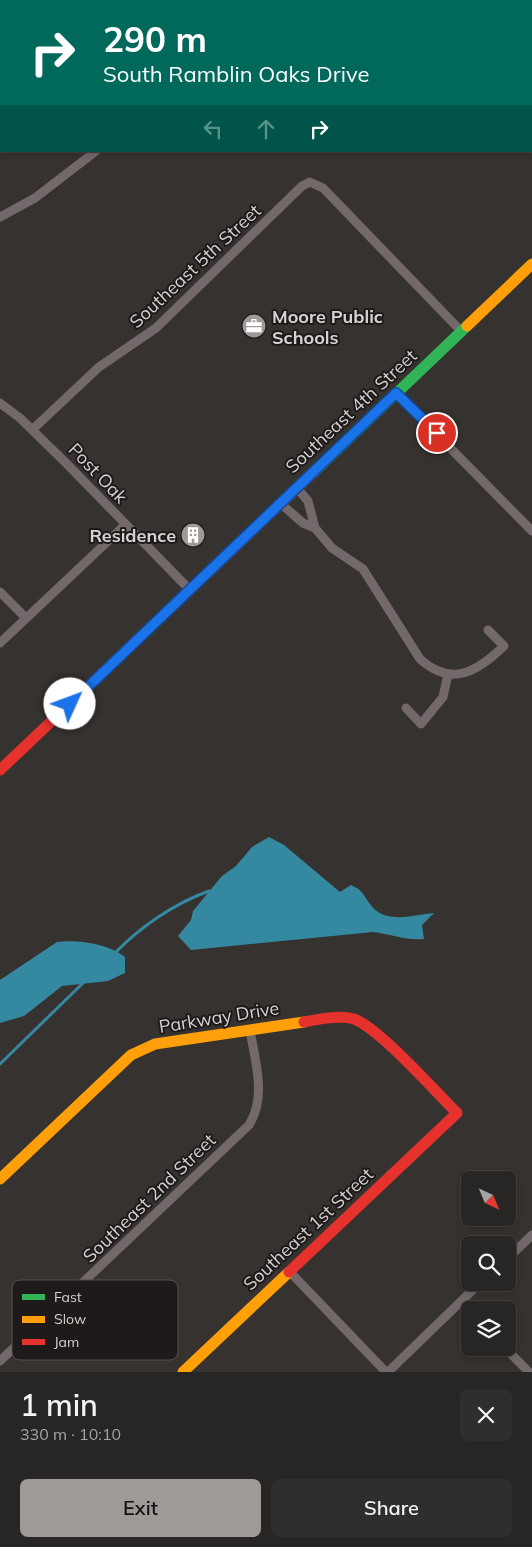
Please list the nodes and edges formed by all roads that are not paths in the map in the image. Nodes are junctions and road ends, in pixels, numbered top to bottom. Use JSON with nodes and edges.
{"nodes":[{"id":1,"x":95,"y":152,"type":"edge"},
{"id":2,"x":0,"y":217,"type":"edge"},
{"id":3,"x":532,"y":264,"type":"edge"},
{"id":4,"x":461,"y":331,"type":"junction"},
{"id":5,"x":396,"y":393,"type":"junction"},
{"id":6,"x":0,"y":403,"type":"edge"},
{"id":7,"x":32,"y":430,"type":"junction"},
{"id":8,"x":296,"y":487,"type":"junction"},
{"id":9,"x":280,"y":502,"type":"junction"},
{"id":10,"x":125,"y":525,"type":"junction"},
{"id":11,"x":315,"y":528,"type":"junction"},
{"id":12,"x":532,"y":532,"type":"edge"},
{"id":13,"x":190,"y":590,"type":"junction"},
{"id":14,"x":0,"y":592,"type":"edge"},
{"id":15,"x":26,"y":618,"type":"junction"},
{"id":16,"x":488,"y":630,"type":"dead end"},
{"id":17,"x":0,"y":643,"type":"edge"},
{"id":18,"x":448,"y":674,"type":"junction"},
{"id":19,"x":406,"y":708,"type":"dead end"},
{"id":20,"x":0,"y":770,"type":"edge"},
{"id":21,"x":250,"y":1030,"type":"junction"},
{"id":22,"x":457,"y":1113,"type":"joint"},
{"id":23,"x":0,"y":1179,"type":"edge"},
{"id":24,"x":532,"y":1235,"type":"edge"},
{"id":25,"x":516,"y":1250,"type":"edge"},
{"id":26,"x":289,"y":1271,"type":"junction"},
{"id":27,"x":85,"y":1280,"type":"edge"},
{"id":28,"x":472,"y":1291,"type":"edge"},
{"id":29,"x":462,"y":1301,"type":"edge"},
{"id":30,"x":461,"y":1302,"type":"edge"},
{"id":31,"x":12,"y":1350,"type":"edge"},
{"id":32,"x":513,"y":1356,"type":"edge"},
{"id":33,"x":0,"y":1361,"type":"edge"},
{"id":34,"x":183,"y":1372,"type":"edge"},
{"id":35,"x":387,"y":1372,"type":"edge"},
{"id":36,"x":528,"y":1372,"type":"edge"}],
"edges":[{"from":1,"to":2,"type":"street"},
{"from":3,"to":4,"type":"street","name":"Southeast 4th Street"},
{"from":4,"to":5,"type":"street","name":"Southeast 4th Street"},
{"from":4,"to":7,"type":"street","name":"Southeast 5th Street"},
{"from":5,"to":8,"type":"street","name":"Southeast 4th Street"},
{"from":5,"to":12,"type":"street"},
{"from":6,"to":7,"type":"street","name":"Post Oak"},
{"from":7,"to":10,"type":"street","name":"Post Oak"},
{"from":8,"to":9,"type":"street","name":"Southeast 4th Street"},
{"from":8,"to":11,"type":"street"},
{"from":9,"to":11,"type":"street"},
{"from":9,"to":13,"type":"street","name":"Southeast 4th Street"},
{"from":10,"to":13,"type":"street","name":"Post Oak"},
{"from":10,"to":15,"type":"street"},
{"from":11,"to":18,"type":"street"},
{"from":13,"to":20,"type":"street","name":"Southeast 4th Street"},
{"from":14,"to":15,"type":"street"},
{"from":15,"to":17,"type":"street"},
{"from":16,"to":18,"type":"street"},
{"from":18,"to":19,"type":"street"},
{"from":21,"to":22,"type":"street","name":"Parkway Drive"},
{"from":21,"to":23,"type":"street","name":"Parkway Drive"},
{"from":21,"to":27,"type":"street","name":"Southeast 2nd Street"},
{"from":22,"to":26,"type":"street","name":"Southeast 1st Street"},
{"from":24,"to":25,"type":"street"},
{"from":26,"to":34,"type":"street","name":"Southeast 1st Street"},
{"from":26,"to":35,"type":"street"},
{"from":28,"to":29,"type":"street"},
{"from":30,"to":35,"type":"street"},
{"from":31,"to":33,"type":"street","name":"Southeast 2nd Street"},
{"from":32,"to":36,"type":"street"}]}
